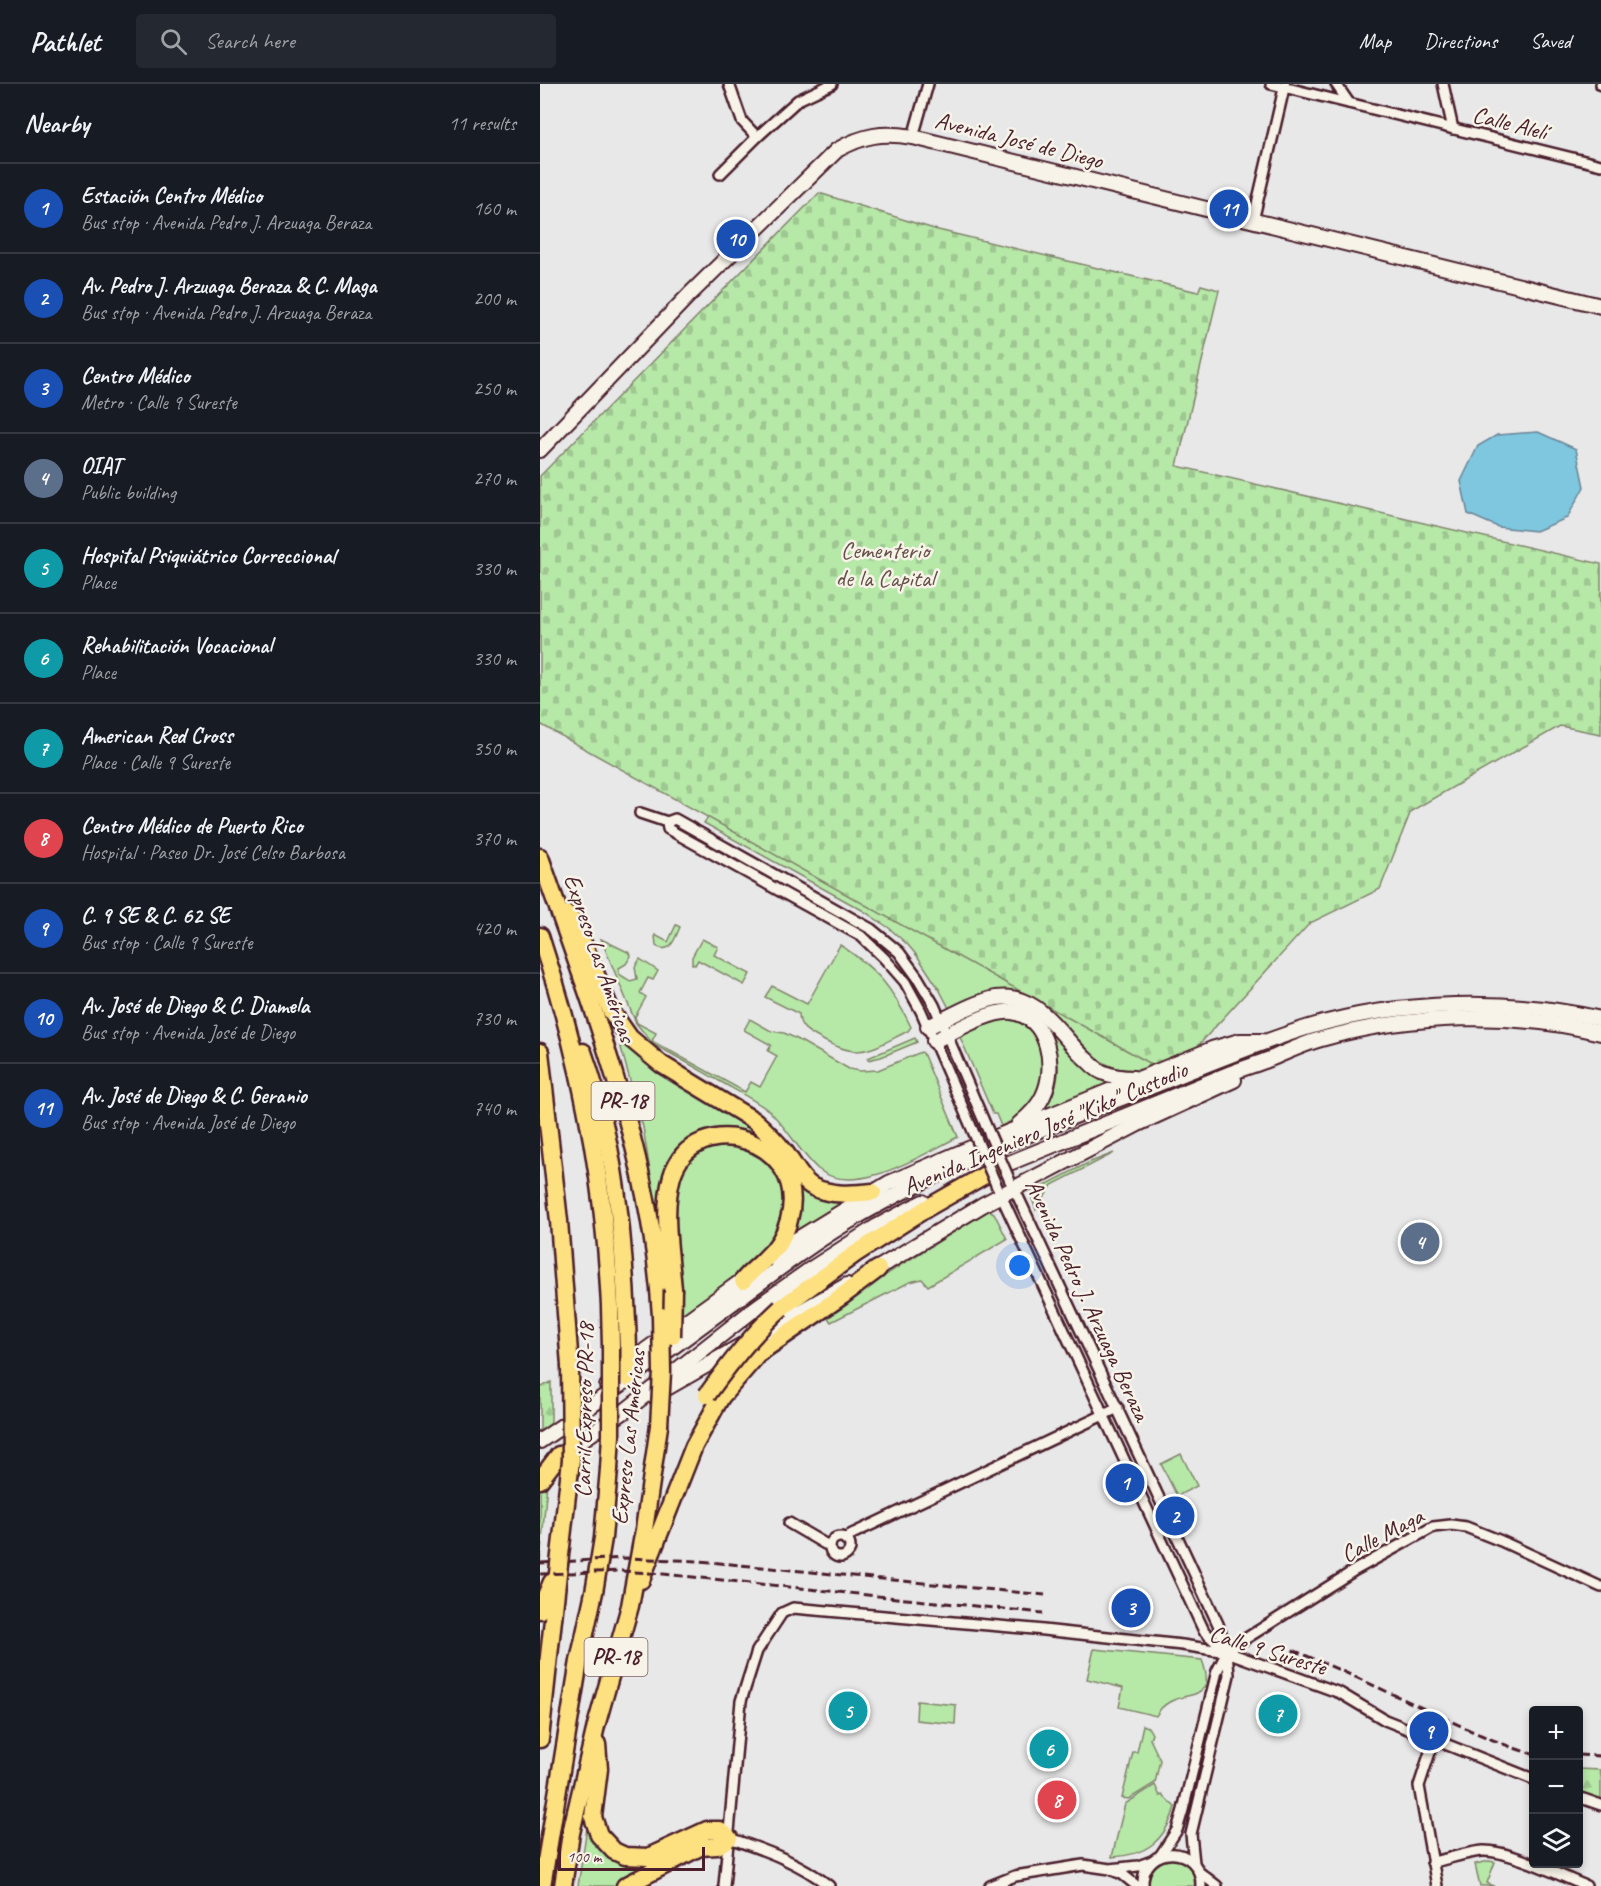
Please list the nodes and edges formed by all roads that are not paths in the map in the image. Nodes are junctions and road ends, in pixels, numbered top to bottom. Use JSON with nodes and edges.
{"nodes":[{"id":1,"x":729,"y":84,"type":"edge"},
{"id":2,"x":832,"y":84,"type":"edge"},
{"id":3,"x":928,"y":84,"type":"edge"},
{"id":4,"x":1270,"y":84,"type":"edge"},
{"id":5,"x":1336,"y":84,"type":"edge"},
{"id":6,"x":1443,"y":84,"type":"edge"},
{"id":7,"x":1285,"y":86,"type":"edge"},
{"id":8,"x":1349,"y":103,"type":"junction"},
{"id":9,"x":1453,"y":129,"type":"junction"},
{"id":10,"x":757,"y":137,"type":"junction"},
{"id":11,"x":913,"y":137,"type":"junction"},
{"id":12,"x":1601,"y":165,"type":"edge"},
{"id":13,"x":720,"y":174,"type":"dead end"},
{"id":14,"x":1253,"y":221,"type":"junction"},
{"id":15,"x":1601,"y":306,"type":"edge"},
{"id":16,"x":540,"y":450,"type":"edge"},
{"id":17,"x":640,"y":813,"type":"dead end"},
{"id":18,"x":667,"y":822,"type":"junction"},
{"id":19,"x":540,"y":858,"type":"edge"},
{"id":20,"x":553,"y":894,"type":"junction"},
{"id":21,"x":540,"y":936,"type":"edge"},
{"id":22,"x":557,"y":990,"type":"junction"},
{"id":23,"x":1601,"y":1019,"type":"edge"},
{"id":24,"x":941,"y":1021,"type":"junction"},
{"id":25,"x":928,"y":1027,"type":"junction"},
{"id":26,"x":947,"y":1034,"type":"junction"},
{"id":27,"x":1601,"y":1034,"type":"edge"},
{"id":28,"x":934,"y":1041,"type":"junction"},
{"id":29,"x":1272,"y":1041,"type":"junction"},
{"id":30,"x":540,"y":1052,"type":"edge"},
{"id":31,"x":1270,"y":1059,"type":"junction"},
{"id":32,"x":1142,"y":1078,"type":"junction"},
{"id":33,"x":999,"y":1136,"type":"junction"},
{"id":34,"x":997,"y":1168,"type":"junction"},
{"id":35,"x":1012,"y":1185,"type":"junction"},
{"id":36,"x":999,"y":1191,"type":"junction"},
{"id":37,"x":873,"y":1192,"type":"junction"},
{"id":38,"x":878,"y":1269,"type":"junction"},
{"id":39,"x":743,"y":1281,"type":"junction"},
{"id":40,"x":662,"y":1366,"type":"junction"},
{"id":41,"x":629,"y":1372,"type":"junction"},
{"id":42,"x":1118,"y":1408,"type":"junction"},
{"id":43,"x":625,"y":1411,"type":"junction"},
{"id":44,"x":1103,"y":1415,"type":"junction"},
{"id":45,"x":540,"y":1441,"type":"edge"},
{"id":46,"x":560,"y":1455,"type":"junction"},
{"id":47,"x":540,"y":1469,"type":"edge"},
{"id":48,"x":540,"y":1480,"type":"edge"},
{"id":49,"x":789,"y":1523,"type":"dead end"},
{"id":50,"x":846,"y":1540,"type":"junction"},
{"id":51,"x":830,"y":1545,"type":"junction"},
{"id":52,"x":654,"y":1551,"type":"junction"},
{"id":53,"x":560,"y":1564,"type":"junction"},
{"id":54,"x":1601,"y":1587,"type":"edge"},
{"id":55,"x":630,"y":1606,"type":"junction"},
{"id":56,"x":540,"y":1610,"type":"edge"},
{"id":57,"x":1227,"y":1652,"type":"junction"},
{"id":58,"x":596,"y":1726,"type":"junction"},
{"id":59,"x":540,"y":1739,"type":"edge"},
{"id":60,"x":1434,"y":1740,"type":"junction"},
{"id":61,"x":1529,"y":1777,"type":"edge"},
{"id":62,"x":1583,"y":1799,"type":"edge"},
{"id":63,"x":1601,"y":1805,"type":"edge"},
{"id":64,"x":729,"y":1838,"type":"junction"},
{"id":65,"x":1156,"y":1858,"type":"junction"},
{"id":66,"x":1432,"y":1862,"type":"junction"},
{"id":67,"x":1194,"y":1863,"type":"junction"},
{"id":68,"x":1110,"y":1869,"type":"junction"},
{"id":69,"x":1199,"y":1872,"type":"junction"},
{"id":70,"x":542,"y":1886,"type":"edge"},
{"id":71,"x":563,"y":1886,"type":"edge"},
{"id":72,"x":625,"y":1886,"type":"edge"},
{"id":73,"x":724,"y":1886,"type":"edge"},
{"id":74,"x":829,"y":1886,"type":"edge"},
{"id":75,"x":990,"y":1886,"type":"edge"},
{"id":76,"x":1137,"y":1886,"type":"edge"},
{"id":77,"x":1143,"y":1886,"type":"edge"},
{"id":78,"x":1201,"y":1886,"type":"edge"},
{"id":79,"x":1217,"y":1886,"type":"edge"},
{"id":80,"x":1437,"y":1886,"type":"edge"},
{"id":81,"x":1586,"y":1886,"type":"edge"}],
"edges":[{"from":1,"to":10,"type":"street"},
{"from":2,"to":10,"type":"street"},
{"from":3,"to":11,"type":"street"},
{"from":4,"to":7,"type":"street","name":"Calle Alelí"},
{"from":5,"to":8,"type":"street"},
{"from":6,"to":9,"type":"street"},
{"from":7,"to":8,"type":"street","name":"Calle Alelí"},
{"from":7,"to":14,"type":"street"},
{"from":8,"to":9,"type":"street","name":"Calle Alelí"},
{"from":9,"to":12,"type":"street","name":"Calle Alelí"},
{"from":10,"to":13,"type":"street"},
{"from":11,"to":14,"type":"main road","name":"Avenida José de Diego"},
{"from":11,"to":16,"type":"main road","name":"Avenida José de Diego"},
{"from":14,"to":15,"type":"main road","name":"Avenida José de Diego"},
{"from":17,"to":18,"type":"street","name":"Avenida Pedro J. Arzuaga Beraza"},
{"from":18,"to":24,"type":"street","name":"Avenida Pedro J. Arzuaga Beraza"},
{"from":18,"to":25,"type":"street","name":"Avenida Pedro J. Arzuaga Beraza"},
{"from":19,"to":20,"type":"highway","name":"Expreso Las Américas","number":"PR-18"},
{"from":20,"to":37,"type":"highway"},
{"from":20,"to":40,"type":"highway","name":"Expreso Las Américas","number":"PR-18","bridge":true},
{"from":21,"to":22,"type":"highway","name":"Carril Expreso PR-18"},
{"from":22,"to":41,"type":"highway"},
{"from":22,"to":70,"type":"highway","name":"Carril Expreso PR-18","bridge":true},
{"from":23,"to":29,"type":"main road","name":"Avenida Ingeniero José \"Kiko\" Custodio"},
{"from":24,"to":25,"type":"main road"},
{"from":24,"to":26,"type":"street","name":"Avenida Pedro J. Arzuaga Beraza"},
{"from":24,"to":32,"type":"main road"},
{"from":25,"to":28,"type":"street","name":"Avenida Pedro J. Arzuaga Beraza"},
{"from":26,"to":28,"type":"main road"},
{"from":26,"to":33,"type":"main road"},
{"from":26,"to":35,"type":"street","name":"Avenida Pedro J. Arzuaga Beraza","bridge":true},
{"from":27,"to":31,"type":"main road","name":"Avenida Ingeniero José \"Kiko\" Custodio"},
{"from":28,"to":36,"type":"street","name":"Avenida Pedro J. Arzuaga Beraza","bridge":true},
{"from":29,"to":32,"type":"main road"},
{"from":29,"to":41,"type":"main road","name":"Avenida Ingeniero José \"Kiko\" Custodio"},
{"from":30,"to":53,"type":"highway","number":"PR-18","bridge":true},
{"from":31,"to":34,"type":"main road","name":"Avenida Ingeniero José \"Kiko\" Custodio"},
{"from":31,"to":35,"type":"main road"},
{"from":32,"to":33,"type":"main road"},
{"from":33,"to":37,"type":"main road"},
{"from":34,"to":43,"type":"main road","name":"Avenida Ingeniero José \"Kiko\" Custodio"},
{"from":34,"to":52,"type":"highway","bridge":true},
{"from":35,"to":36,"type":"main road"},
{"from":35,"to":42,"type":"street","name":"Avenida Pedro J. Arzuaga Beraza"},
{"from":36,"to":38,"type":"main road"},
{"from":36,"to":44,"type":"street","name":"Avenida Pedro J. Arzuaga Beraza"},
{"from":37,"to":39,"type":"main road"},
{"from":38,"to":43,"type":"main road"},
{"from":38,"to":52,"type":"highway"},
{"from":39,"to":40,"type":"highway","bridge":true},
{"from":39,"to":41,"type":"main road"},
{"from":40,"to":55,"type":"highway","name":"Expreso Las Américas","number":"PR-18","bridge":true},
{"from":41,"to":45,"type":"main road","name":"Avenida Ingeniero José \"Kiko\" Custodio"},
{"from":42,"to":44,"type":"street"},
{"from":42,"to":57,"type":"street","name":"Avenida Pedro J. Arzuaga Beraza"},
{"from":43,"to":46,"type":"main road","name":"Avenida Ingeniero José \"Kiko\" Custodio"},
{"from":44,"to":50,"type":"street"},
{"from":44,"to":57,"type":"street","name":"Avenida Pedro J. Arzuaga Beraza"},
{"from":46,"to":47,"type":"main road","name":"Avenida Ingeniero José \"Kiko\" Custodio"},
{"from":46,"to":48,"type":"highway"},
{"from":49,"to":51,"type":"street"},
{"from":50,"to":51,"type":"street"},
{"from":50,"to":51,"type":"street"},
{"from":52,"to":55,"type":"highway"},
{"from":53,"to":56,"type":"highway"},
{"from":53,"to":59,"type":"highway","number":"PR-18"},
{"from":54,"to":57,"type":"street","name":"Calle Maga"},
{"from":55,"to":58,"type":"highway","name":"Expreso Las Américas","number":"PR-18"},
{"from":57,"to":60,"type":"street","name":"Calle 9 Sureste"},
{"from":57,"to":64,"type":"street","name":"Calle 9 Sureste"},
{"from":57,"to":65,"type":"street"},
{"from":57,"to":67,"type":"street","name":"Avenida Pedro J. Arzuaga Beraza"},
{"from":58,"to":64,"type":"highway"},
{"from":58,"to":71,"type":"highway","name":"Expreso Las Américas","number":"PR-18"},
{"from":60,"to":61,"type":"street","name":"Calle 9 Sureste"},
{"from":60,"to":66,"type":"street"},
{"from":62,"to":63,"type":"street"},
{"from":64,"to":72,"type":"highway"},
{"from":64,"to":73,"type":"street"},
{"from":64,"to":74,"type":"street"},
{"from":65,"to":67,"type":"street"},
{"from":65,"to":68,"type":"street"},
{"from":65,"to":77,"type":"street"},
{"from":66,"to":80,"type":"street"},
{"from":66,"to":81,"type":"street"},
{"from":67,"to":69,"type":"street"},
{"from":68,"to":75,"type":"street"},
{"from":68,"to":76,"type":"street"},
{"from":69,"to":78,"type":"street"},
{"from":69,"to":79,"type":"street"}]}
